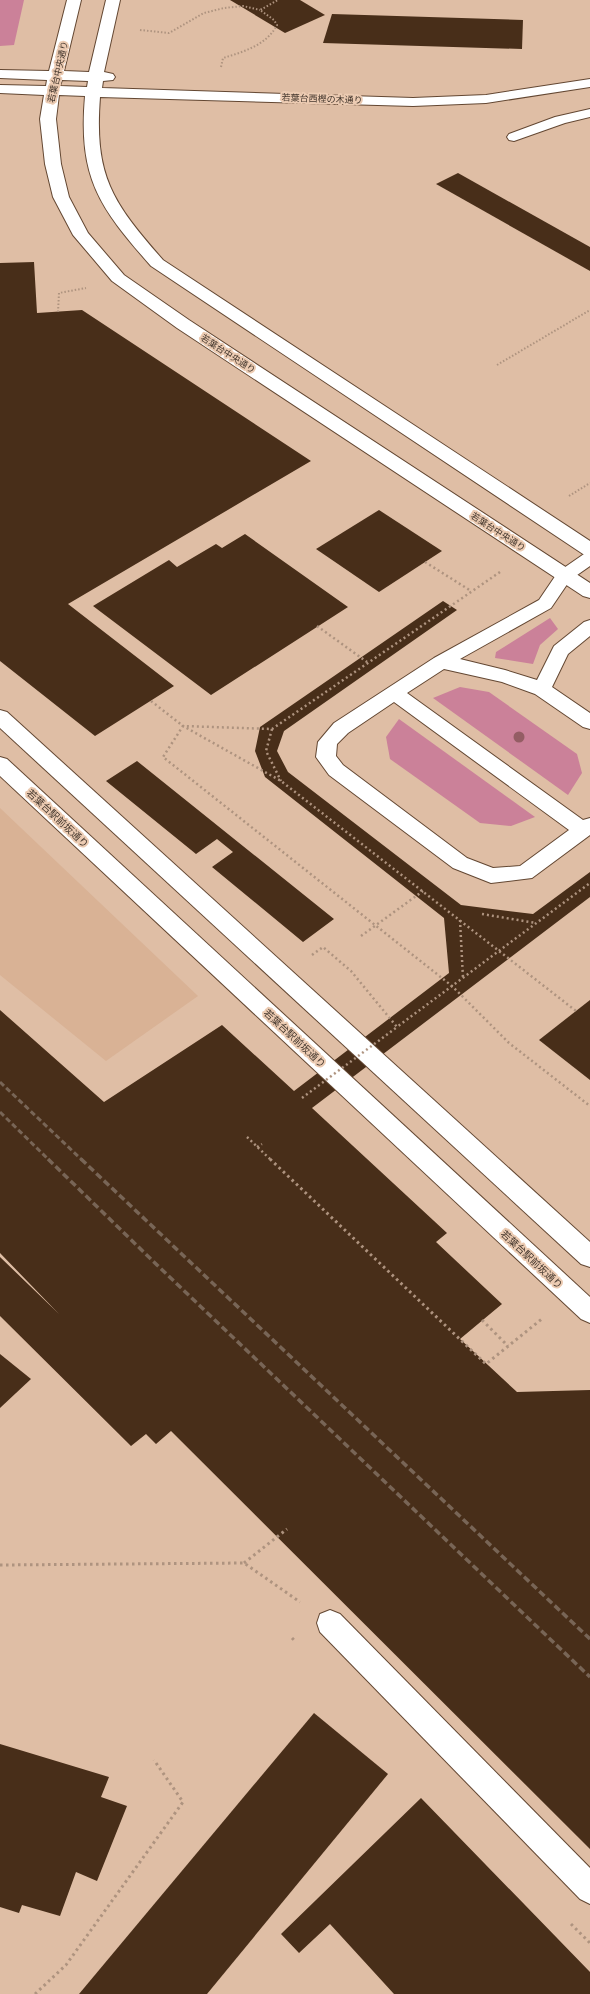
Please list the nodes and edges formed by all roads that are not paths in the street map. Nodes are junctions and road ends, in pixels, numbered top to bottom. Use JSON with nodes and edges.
{"nodes":[{"id":1,"x":74,"y":0,"type":"edge"},
{"id":2,"x":114,"y":0,"type":"edge"},
{"id":3,"x":590,"y":69,"type":"edge"},
{"id":4,"x":0,"y":74,"type":"edge"},
{"id":5,"x":126,"y":78,"type":"dead end"},
{"id":6,"x":54,"y":82,"type":"junction"},
{"id":7,"x":496,"y":83,"type":"dead end"},
{"id":8,"x":590,"y":83,"type":"edge"},
{"id":9,"x":95,"y":84,"type":"junction"},
{"id":10,"x":0,"y":89,"type":"edge"},
{"id":11,"x":590,"y":113,"type":"edge"},
{"id":12,"x":514,"y":137,"type":"dead end"},
{"id":13,"x":590,"y":550,"type":"edge"},
{"id":14,"x":590,"y":558,"type":"edge"},
{"id":15,"x":564,"y":576,"type":"junction"},
{"id":16,"x":590,"y":592,"type":"edge"},
{"id":17,"x":590,"y":626,"type":"edge"},
{"id":18,"x":441,"y":662,"type":"junction"},
{"id":19,"x":542,"y":689,"type":"junction"},
{"id":20,"x":394,"y":693,"type":"junction"},
{"id":21,"x":0,"y":717,"type":"edge"},
{"id":22,"x":590,"y":722,"type":"edge"},
{"id":23,"x":0,"y":764,"type":"edge"},
{"id":24,"x":586,"y":828,"type":"edge"},
{"id":25,"x":590,"y":1257,"type":"edge"},
{"id":26,"x":590,"y":1312,"type":"edge"},
{"id":27,"x":330,"y":1623,"type":"road end"},
{"id":28,"x":590,"y":1889,"type":"edge"}],
"edges":[{"from":1,"to":6,"type":"street","name":"若葉台中央通り"},
{"from":2,"to":9,"type":"street"},
{"from":3,"to":7,"type":"street"},
{"from":4,"to":6,"type":"street"},
{"from":5,"to":9,"type":"street","name":"若葉台西樫の木通り"},
{"from":6,"to":9,"type":"street","name":"若葉台西樫の木通り"},
{"from":6,"to":10,"type":"street"},
{"from":6,"to":15,"type":"street","name":"若葉台中央通り"},
{"from":8,"to":9,"type":"street","name":"若葉台西樫の木通り"},
{"from":9,"to":13,"type":"street"},
{"from":11,"to":12,"type":"lane"},
{"from":14,"to":15,"type":"lane"},
{"from":15,"to":16,"type":"street","name":"若葉台中央通り"},
{"from":15,"to":18,"type":"lane"},
{"from":17,"to":19,"type":"lane"},
{"from":18,"to":19,"type":"lane"},
{"from":18,"to":20,"type":"lane"},
{"from":19,"to":22,"type":"lane"},
{"from":20,"to":24,"type":"lane"},
{"from":20,"to":24,"type":"lane"},
{"from":21,"to":25,"type":"street"},
{"from":23,"to":26,"type":"street","name":"若葉台駅前坂通り"},
{"from":27,"to":28,"type":"street"}]}
